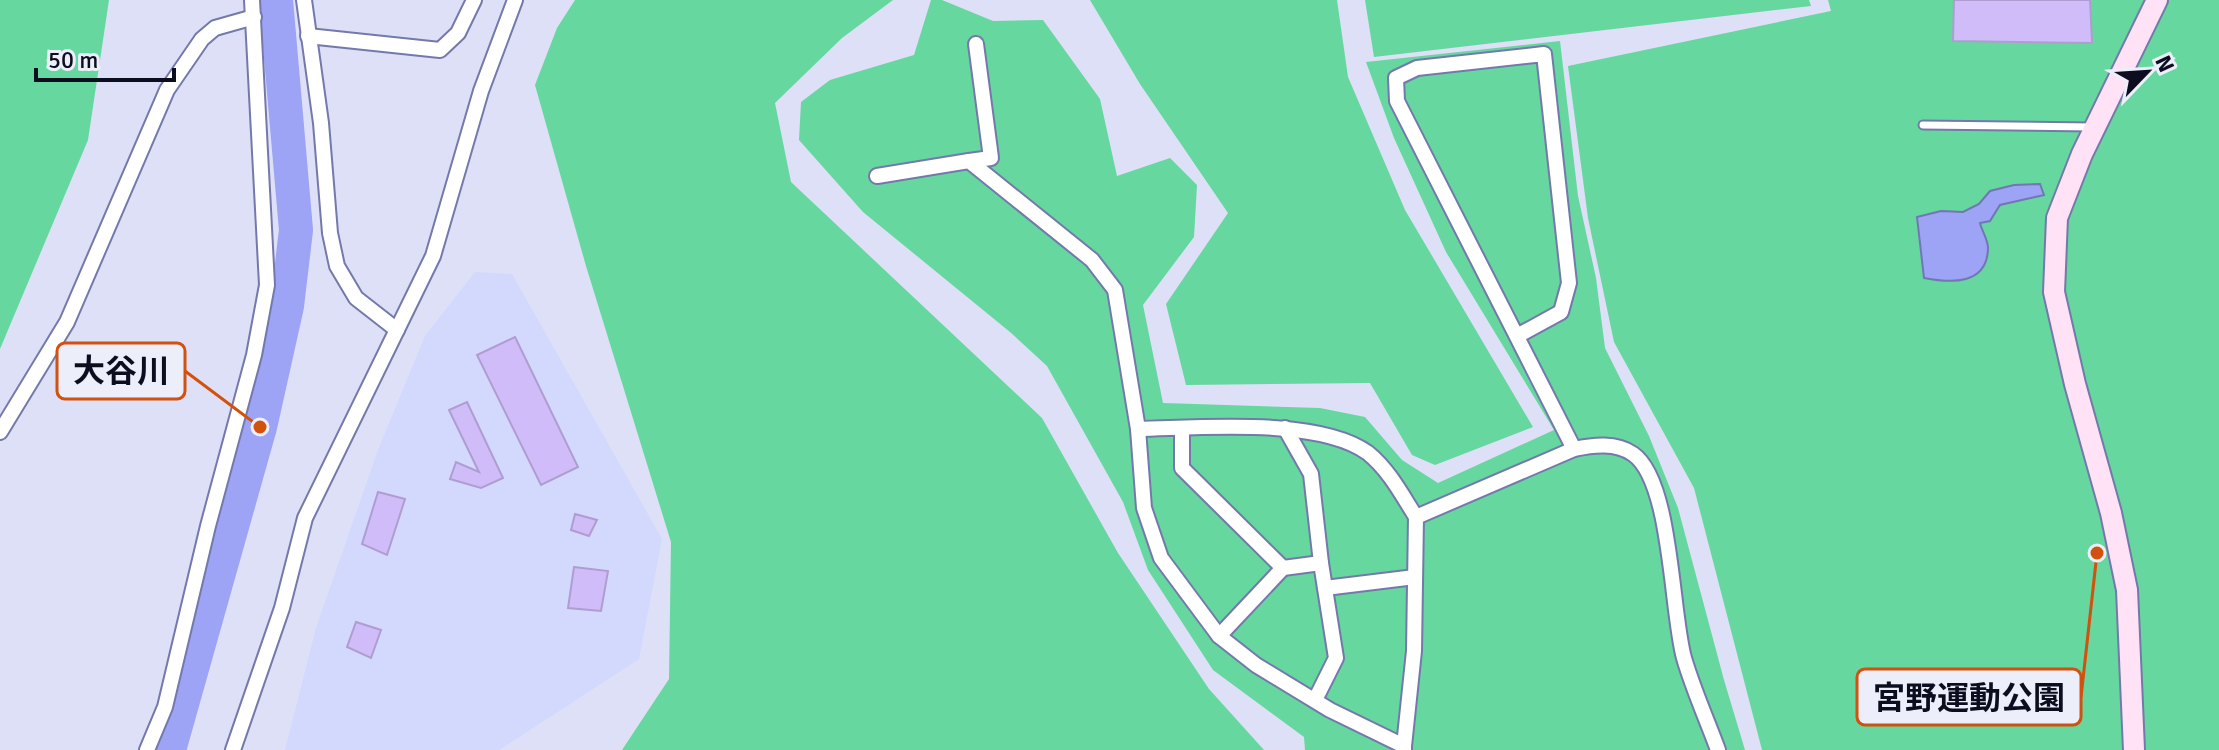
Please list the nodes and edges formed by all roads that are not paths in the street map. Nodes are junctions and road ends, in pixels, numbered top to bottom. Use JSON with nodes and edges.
{"nodes":[{"id":1,"x":252,"y":0,"type":"edge"},
{"id":2,"x":304,"y":0,"type":"edge"},
{"id":3,"x":474,"y":0,"type":"edge"},
{"id":4,"x":515,"y":0,"type":"edge"},
{"id":5,"x":2157,"y":0,"type":"edge"},
{"id":6,"x":254,"y":17,"type":"junction"},
{"id":7,"x":308,"y":36,"type":"junction"},
{"id":8,"x":976,"y":44,"type":"dead end"},
{"id":9,"x":1923,"y":125,"type":"dead end"},
{"id":10,"x":2095,"y":127,"type":"junction"},
{"id":11,"x":969,"y":161,"type":"junction"},
{"id":12,"x":877,"y":176,"type":"dead end"},
{"id":13,"x":397,"y":330,"type":"junction"},
{"id":14,"x":1517,"y":336,"type":"junction"},
{"id":15,"x":1285,"y":428,"type":"junction"},
{"id":16,"x":1138,"y":429,"type":"junction"},
{"id":17,"x":1182,"y":429,"type":"junction"},
{"id":18,"x":0,"y":432,"type":"edge"},
{"id":19,"x":1574,"y":449,"type":"junction"},
{"id":20,"x":1416,"y":517,"type":"junction"},
{"id":21,"x":1321,"y":563,"type":"junction"},
{"id":22,"x":1283,"y":568,"type":"junction"},
{"id":23,"x":1415,"y":577,"type":"junction"},
{"id":24,"x":1325,"y":588,"type":"junction"},
{"id":25,"x":1219,"y":636,"type":"junction"},
{"id":26,"x":1315,"y":700,"type":"junction"},
{"id":27,"x":1404,"y":748,"type":"edge"},
{"id":28,"x":147,"y":750,"type":"edge"},
{"id":29,"x":233,"y":750,"type":"edge"},
{"id":30,"x":1718,"y":750,"type":"edge"},
{"id":31,"x":2134,"y":750,"type":"edge"}],
"edges":[{"from":1,"to":6,"type":"street"},
{"from":2,"to":7,"type":"street"},
{"from":3,"to":7,"type":"street"},
{"from":4,"to":13,"type":"street"},
{"from":5,"to":10,"type":"street"},
{"from":6,"to":18,"type":"street"},
{"from":6,"to":28,"type":"street"},
{"from":7,"to":13,"type":"street"},
{"from":8,"to":11,"type":"street"},
{"from":9,"to":10,"type":"lane"},
{"from":10,"to":31,"type":"street"},
{"from":11,"to":12,"type":"street"},
{"from":11,"to":16,"type":"street"},
{"from":13,"to":29,"type":"street"},
{"from":14,"to":14,"type":"street"},
{"from":14,"to":19,"type":"street"},
{"from":15,"to":17,"type":"street"},
{"from":15,"to":20,"type":"street"},
{"from":15,"to":21,"type":"street"},
{"from":16,"to":17,"type":"street"},
{"from":16,"to":25,"type":"street"},
{"from":17,"to":22,"type":"street"},
{"from":19,"to":20,"type":"street"},
{"from":19,"to":30,"type":"street"},
{"from":20,"to":23,"type":"street"},
{"from":21,"to":22,"type":"street"},
{"from":21,"to":24,"type":"street"},
{"from":22,"to":25,"type":"street"},
{"from":23,"to":24,"type":"street"},
{"from":23,"to":27,"type":"street"},
{"from":24,"to":26,"type":"street"},
{"from":25,"to":26,"type":"street"},
{"from":26,"to":27,"type":"street"}]}
